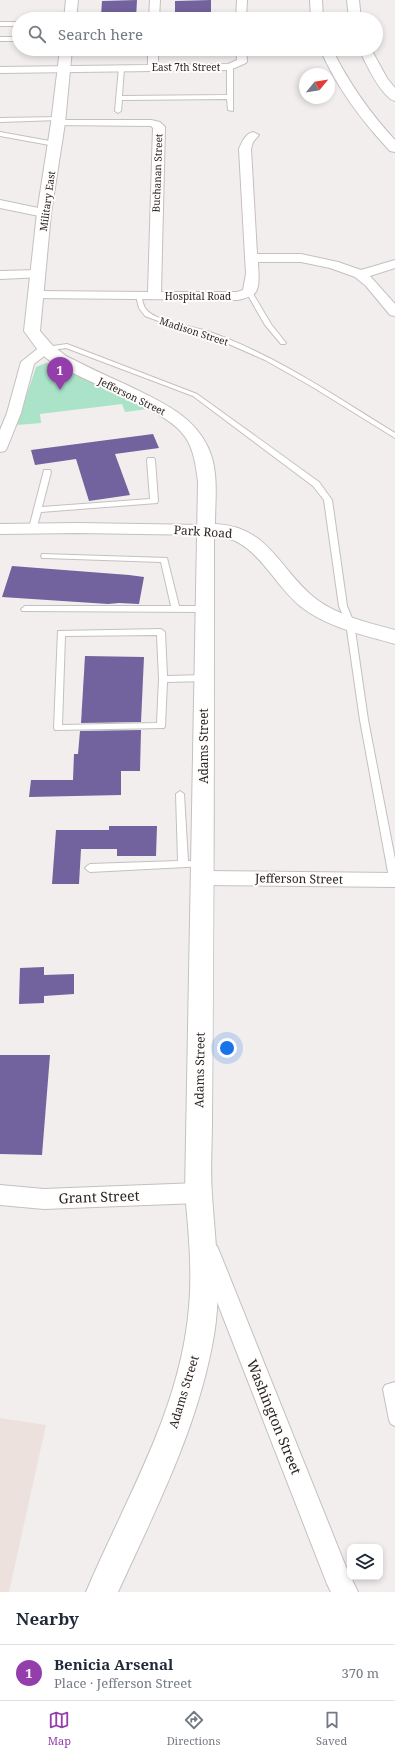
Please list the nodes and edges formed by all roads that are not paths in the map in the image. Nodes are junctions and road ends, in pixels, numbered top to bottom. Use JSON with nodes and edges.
{"nodes":[{"id":1,"x":72,"y":0,"type":"edge"},
{"id":2,"x":155,"y":0,"type":"edge"},
{"id":3,"x":242,"y":0,"type":"edge"},
{"id":4,"x":316,"y":0,"type":"edge"},
{"id":5,"x":353,"y":0,"type":"edge"},
{"id":6,"x":71,"y":12,"type":"edge"},
{"id":7,"x":154,"y":12,"type":"edge"},
{"id":8,"x":241,"y":12,"type":"edge"},
{"id":9,"x":317,"y":12,"type":"edge"},
{"id":10,"x":354,"y":12,"type":"edge"},
{"id":11,"x":0,"y":24,"type":"edge"},
{"id":12,"x":12,"y":24,"type":"edge"},
{"id":13,"x":0,"y":39,"type":"edge"},
{"id":14,"x":12,"y":39,"type":"edge"},
{"id":15,"x":65,"y":56,"type":"edge"},
{"id":16,"x":153,"y":56,"type":"edge"},
{"id":17,"x":242,"y":56,"type":"edge"},
{"id":18,"x":329,"y":56,"type":"edge"},
{"id":19,"x":369,"y":56,"type":"edge"},
{"id":20,"x":230,"y":67,"type":"junction"},
{"id":21,"x":121,"y":68,"type":"junction"},
{"id":22,"x":153,"y":68,"type":"junction"},
{"id":23,"x":0,"y":70,"type":"edge"},
{"id":24,"x":63,"y":70,"type":"junction"},
{"id":25,"x":230,"y":97,"type":"junction"},
{"id":26,"x":395,"y":97,"type":"edge"},
{"id":27,"x":119,"y":98,"type":"junction"},
{"id":28,"x":231,"y":110,"type":"dead end"},
{"id":29,"x":118,"y":111,"type":"dead end"},
{"id":30,"x":0,"y":120,"type":"edge"},
{"id":31,"x":58,"y":121,"type":"junction"},
{"id":32,"x":0,"y":134,"type":"edge"},
{"id":33,"x":253,"y":135,"type":"dead end"},
{"id":34,"x":55,"y":144,"type":"junction"},
{"id":35,"x":395,"y":148,"type":"edge"},
{"id":36,"x":0,"y":204,"type":"edge"},
{"id":37,"x":44,"y":213,"type":"junction"},
{"id":38,"x":250,"y":258,"type":"junction"},
{"id":39,"x":395,"y":264,"type":"edge"},
{"id":40,"x":360,"y":274,"type":"junction"},
{"id":41,"x":0,"y":275,"type":"edge"},
{"id":42,"x":37,"y":283,"type":"junction"},
{"id":43,"x":249,"y":292,"type":"junction"},
{"id":44,"x":139,"y":296,"type":"junction"},
{"id":45,"x":154,"y":296,"type":"junction"},
{"id":46,"x":395,"y":312,"type":"edge"},
{"id":47,"x":283,"y":343,"type":"dead end"},
{"id":48,"x":46,"y":349,"type":"junction"},
{"id":49,"x":395,"y":436,"type":"edge"},
{"id":50,"x":0,"y":448,"type":"edge"},
{"id":51,"x":151,"y":460,"type":"dead end"},
{"id":52,"x":47,"y":472,"type":"dead end"},
{"id":53,"x":38,"y":510,"type":"junction"},
{"id":54,"x":33,"y":528,"type":"junction"},
{"id":55,"x":0,"y":529,"type":"edge"},
{"id":56,"x":205,"y":530,"type":"junction"},
{"id":57,"x":45,"y":556,"type":"dead end"},
{"id":58,"x":24,"y":609,"type":"dead end"},
{"id":59,"x":176,"y":609,"type":"junction"},
{"id":60,"x":205,"y":609,"type":"junction"},
{"id":61,"x":350,"y":623,"type":"junction"},
{"id":62,"x":395,"y":637,"type":"edge"},
{"id":63,"x":204,"y":678,"type":"junction"},
{"id":64,"x":163,"y":679,"type":"junction"},
{"id":65,"x":180,"y":794,"type":"dead end"},
{"id":66,"x":90,"y":868,"type":"dead end"},
{"id":67,"x":196,"y":869,"type":"junction"},
{"id":68,"x":395,"y":881,"type":"edge"},
{"id":69,"x":198,"y":1193,"type":"junction"},
{"id":70,"x":0,"y":1196,"type":"edge"},
{"id":71,"x":204,"y":1242,"type":"junction"},
{"id":72,"x":395,"y":1388,"type":"edge"},
{"id":73,"x":395,"y":1420,"type":"edge"},
{"id":74,"x":102,"y":1592,"type":"edge"},
{"id":75,"x":345,"y":1592,"type":"edge"}],
"edges":[{"from":1,"to":6,"type":"main road"},
{"from":2,"to":7,"type":"street"},
{"from":3,"to":8,"type":"street"},
{"from":4,"to":9,"type":"main road"},
{"from":5,"to":10,"type":"main road"},
{"from":11,"to":12,"type":"lane"},
{"from":13,"to":14,"type":"lane"},
{"from":15,"to":24,"type":"main road","name":"Military East"},
{"from":16,"to":22,"type":"street"},
{"from":17,"to":20,"type":"street"},
{"from":18,"to":35,"type":"main road"},
{"from":19,"to":26,"type":"main road"},
{"from":20,"to":22,"type":"street","name":"East 7th Street"},
{"from":20,"to":25,"type":"lane","name":"East 7th Street"},
{"from":21,"to":22,"type":"street","name":"East 7th Street"},
{"from":21,"to":24,"type":"street","name":"East 7th Street"},
{"from":21,"to":27,"type":"lane"},
{"from":23,"to":24,"type":"street","name":"East 7th Street"},
{"from":24,"to":31,"type":"main road","name":"Military East"},
{"from":25,"to":27,"type":"lane"},
{"from":25,"to":28,"type":"lane","name":"East 7th Street"},
{"from":27,"to":29,"type":"lane"},
{"from":30,"to":31,"type":"lane"},
{"from":31,"to":34,"type":"main road","name":"Military East"},
{"from":31,"to":45,"type":"street","name":"Buchanan Street"},
{"from":32,"to":34,"type":"lane"},
{"from":33,"to":38,"type":"street"},
{"from":34,"to":37,"type":"main road","name":"Military East"},
{"from":36,"to":37,"type":"street"},
{"from":37,"to":42,"type":"main road","name":"Military East"},
{"from":38,"to":40,"type":"street"},
{"from":38,"to":43,"type":"street","name":"Hospital Road"},
{"from":39,"to":40,"type":"street"},
{"from":40,"to":46,"type":"street"},
{"from":41,"to":42,"type":"street","name":"Hospital Road"},
{"from":42,"to":44,"type":"street","name":"Hospital Road"},
{"from":42,"to":48,"type":"main road","name":"Military East"},
{"from":43,"to":45,"type":"street","name":"Hospital Road"},
{"from":43,"to":47,"type":"lane"},
{"from":44,"to":45,"type":"street","name":"Hospital Road"},
{"from":44,"to":49,"type":"lane","name":"Madison Street"},
{"from":48,"to":50,"type":"street"},
{"from":48,"to":56,"type":"main road","name":"Jefferson Street"},
{"from":48,"to":61,"type":"lane"},
{"from":51,"to":53,"type":"lane"},
{"from":52,"to":53,"type":"lane"},
{"from":53,"to":54,"type":"lane"},
{"from":54,"to":55,"type":"street","name":"Park Road"},
{"from":54,"to":56,"type":"street","name":"Park Road"},
{"from":56,"to":60,"type":"main road","name":"Adams Street"},
{"from":56,"to":61,"type":"main road","name":"Park Road"},
{"from":57,"to":59,"type":"lane"},
{"from":58,"to":59,"type":"lane"},
{"from":59,"to":60,"type":"lane"},
{"from":60,"to":63,"type":"main road","name":"Adams Street"},
{"from":61,"to":62,"type":"main road","name":"Park Road"},
{"from":61,"to":68,"type":"lane"},
{"from":63,"to":64,"type":"lane"},
{"from":63,"to":67,"type":"main road","name":"Adams Street"},
{"from":64,"to":64,"type":"lane"},
{"from":65,"to":67,"type":"lane"},
{"from":66,"to":67,"type":"lane"},
{"from":67,"to":68,"type":"street","name":"Jefferson Street"},
{"from":67,"to":69,"type":"main road","name":"Adams Street"},
{"from":69,"to":70,"type":"street","name":"Grant Street"},
{"from":69,"to":71,"type":"main road","name":"Adams Street"},
{"from":71,"to":74,"type":"main road","name":"Adams Street"},
{"from":71,"to":75,"type":"street","name":"Washington Street"},
{"from":72,"to":73,"type":"lane"}]}
